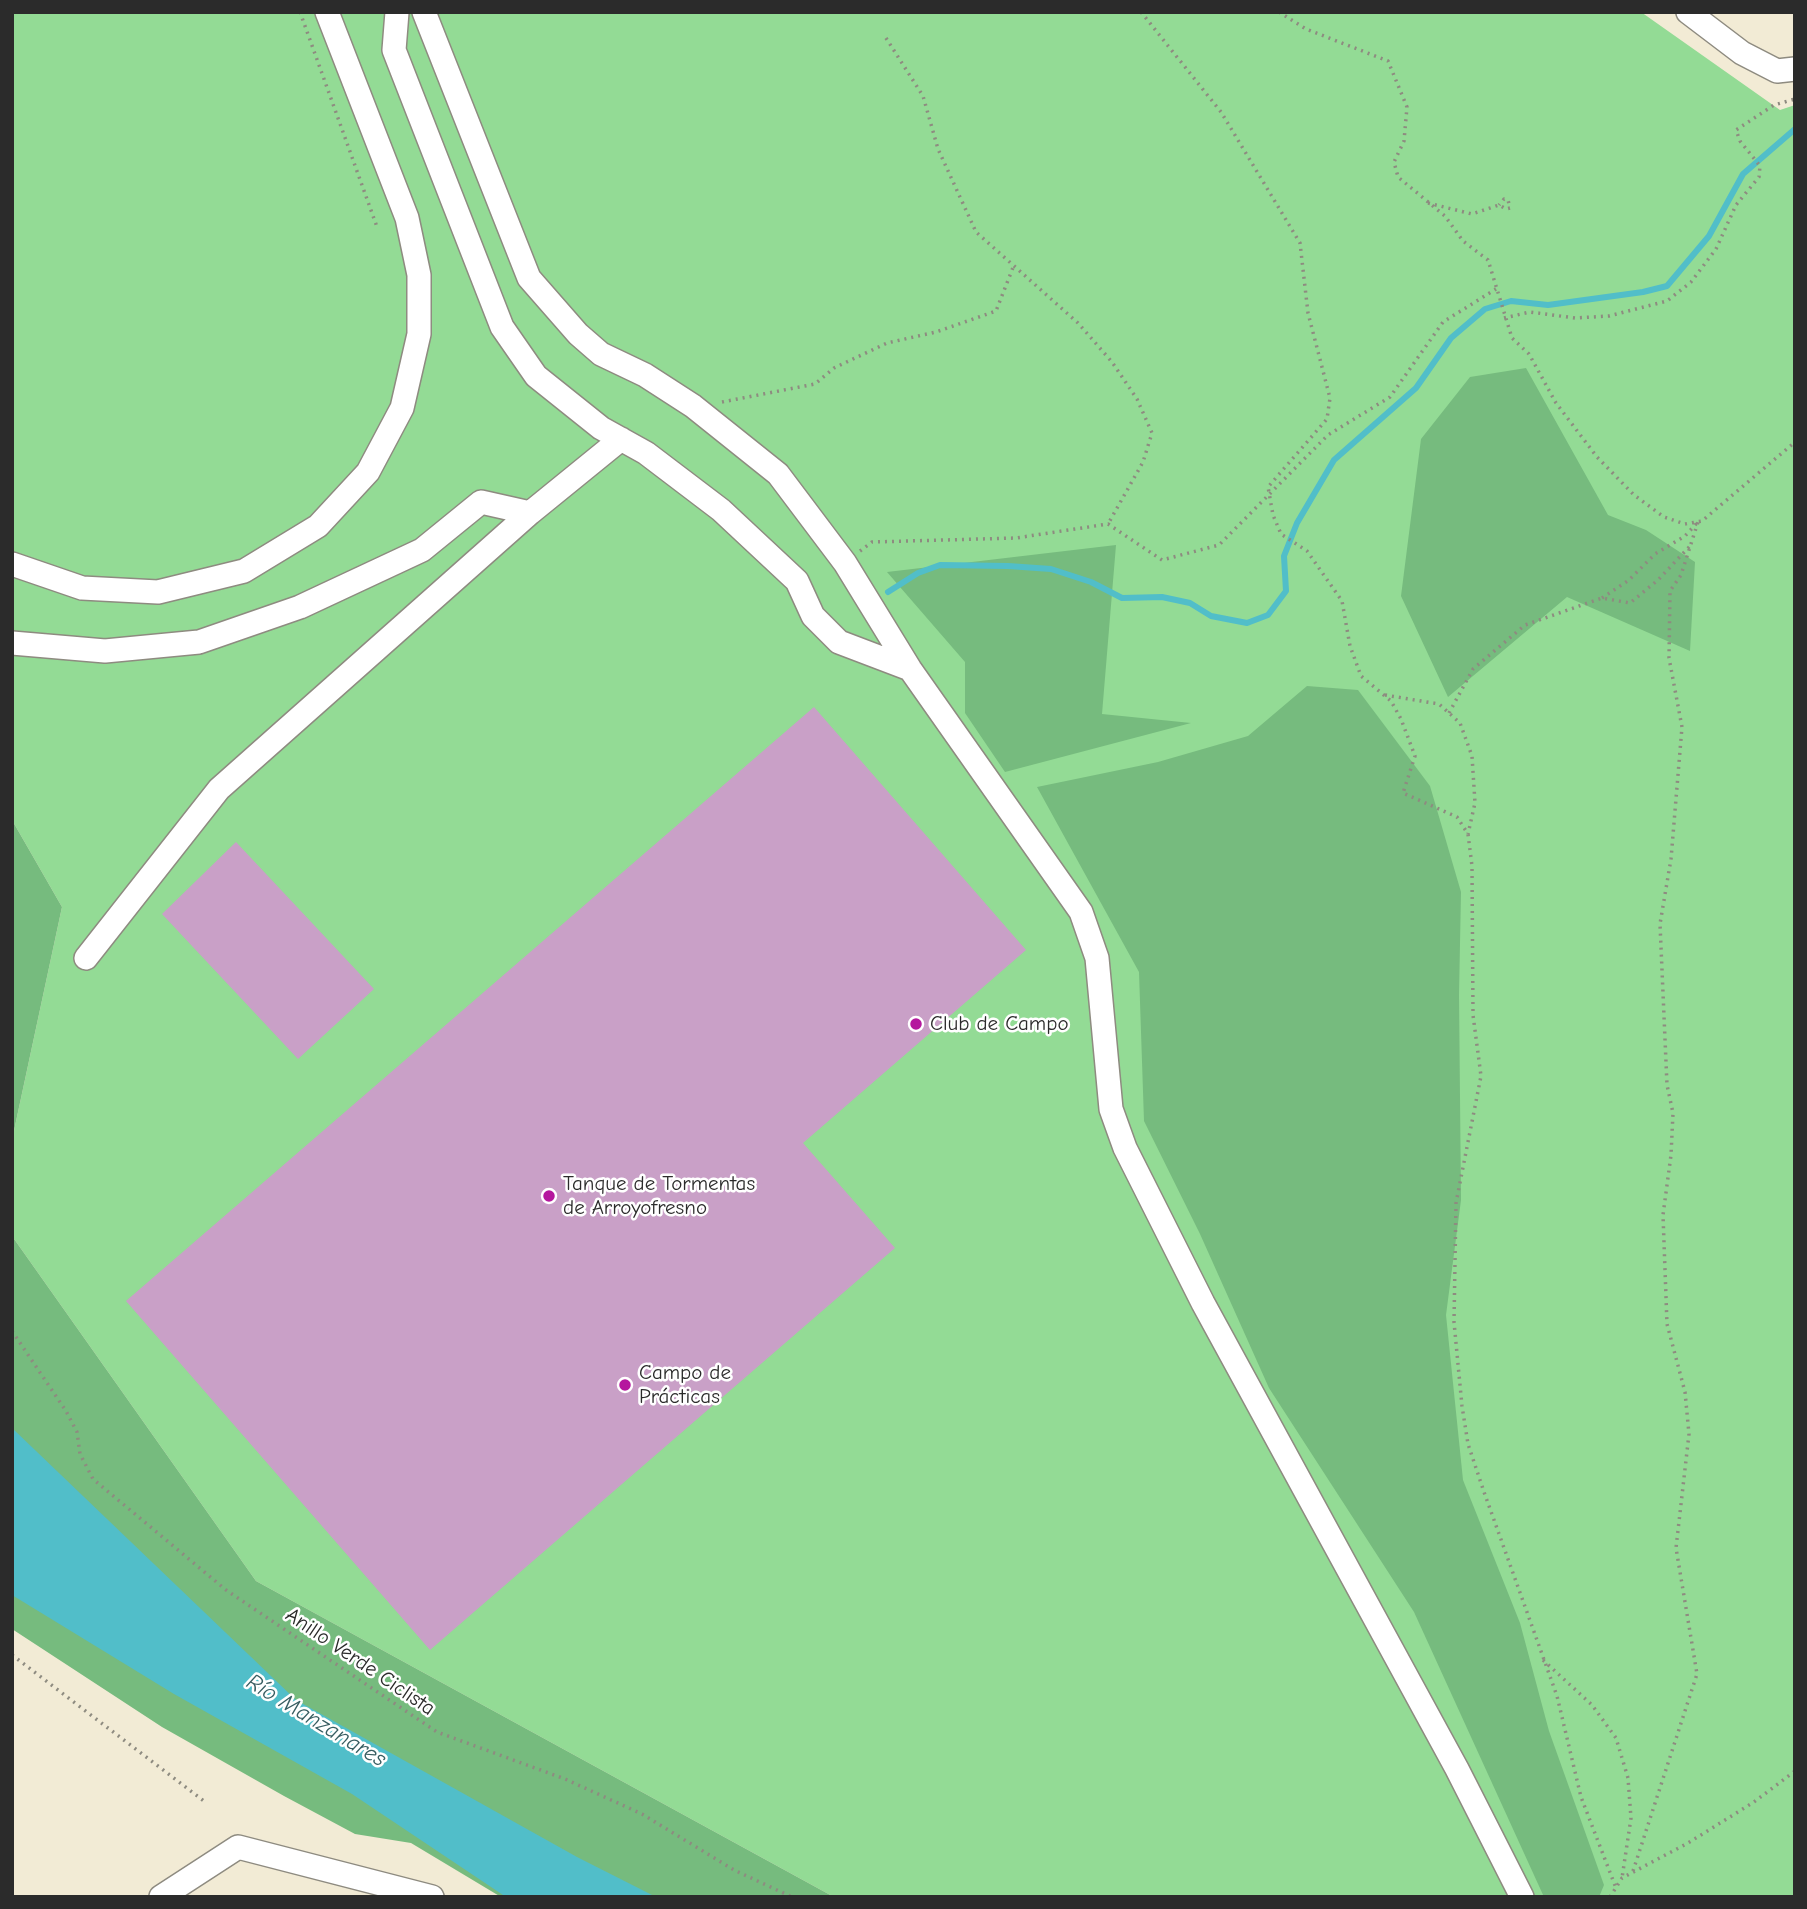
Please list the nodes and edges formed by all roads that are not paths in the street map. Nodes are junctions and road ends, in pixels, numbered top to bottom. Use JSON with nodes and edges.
{"nodes":[{"id":1,"x":327,"y":12,"type":"edge"},
{"id":2,"x":397,"y":12,"type":"edge"},
{"id":3,"x":424,"y":12,"type":"edge"},
{"id":4,"x":1688,"y":12,"type":"edge"},
{"id":5,"x":1795,"y":69,"type":"edge"},
{"id":6,"x":621,"y":439,"type":"junction"},
{"id":7,"x":530,"y":513,"type":"junction"},
{"id":8,"x":12,"y":564,"type":"edge"},
{"id":9,"x":12,"y":643,"type":"edge"},
{"id":10,"x":910,"y":668,"type":"junction"},
{"id":11,"x":86,"y":958,"type":"dead end"},
{"id":12,"x":161,"y":1897,"type":"edge"},
{"id":13,"x":432,"y":1897,"type":"edge"},
{"id":14,"x":1522,"y":1897,"type":"edge"}],
"edges":[{"from":1,"to":8,"type":"lane"},
{"from":2,"to":6,"type":"lane"},
{"from":3,"to":10,"type":"lane"},
{"from":4,"to":5,"type":"lane"},
{"from":6,"to":7,"type":"lane"},
{"from":6,"to":10,"type":"lane"},
{"from":7,"to":9,"type":"lane"},
{"from":7,"to":11,"type":"lane"},
{"from":10,"to":14,"type":"lane"},
{"from":12,"to":13,"type":"lane"}]}
